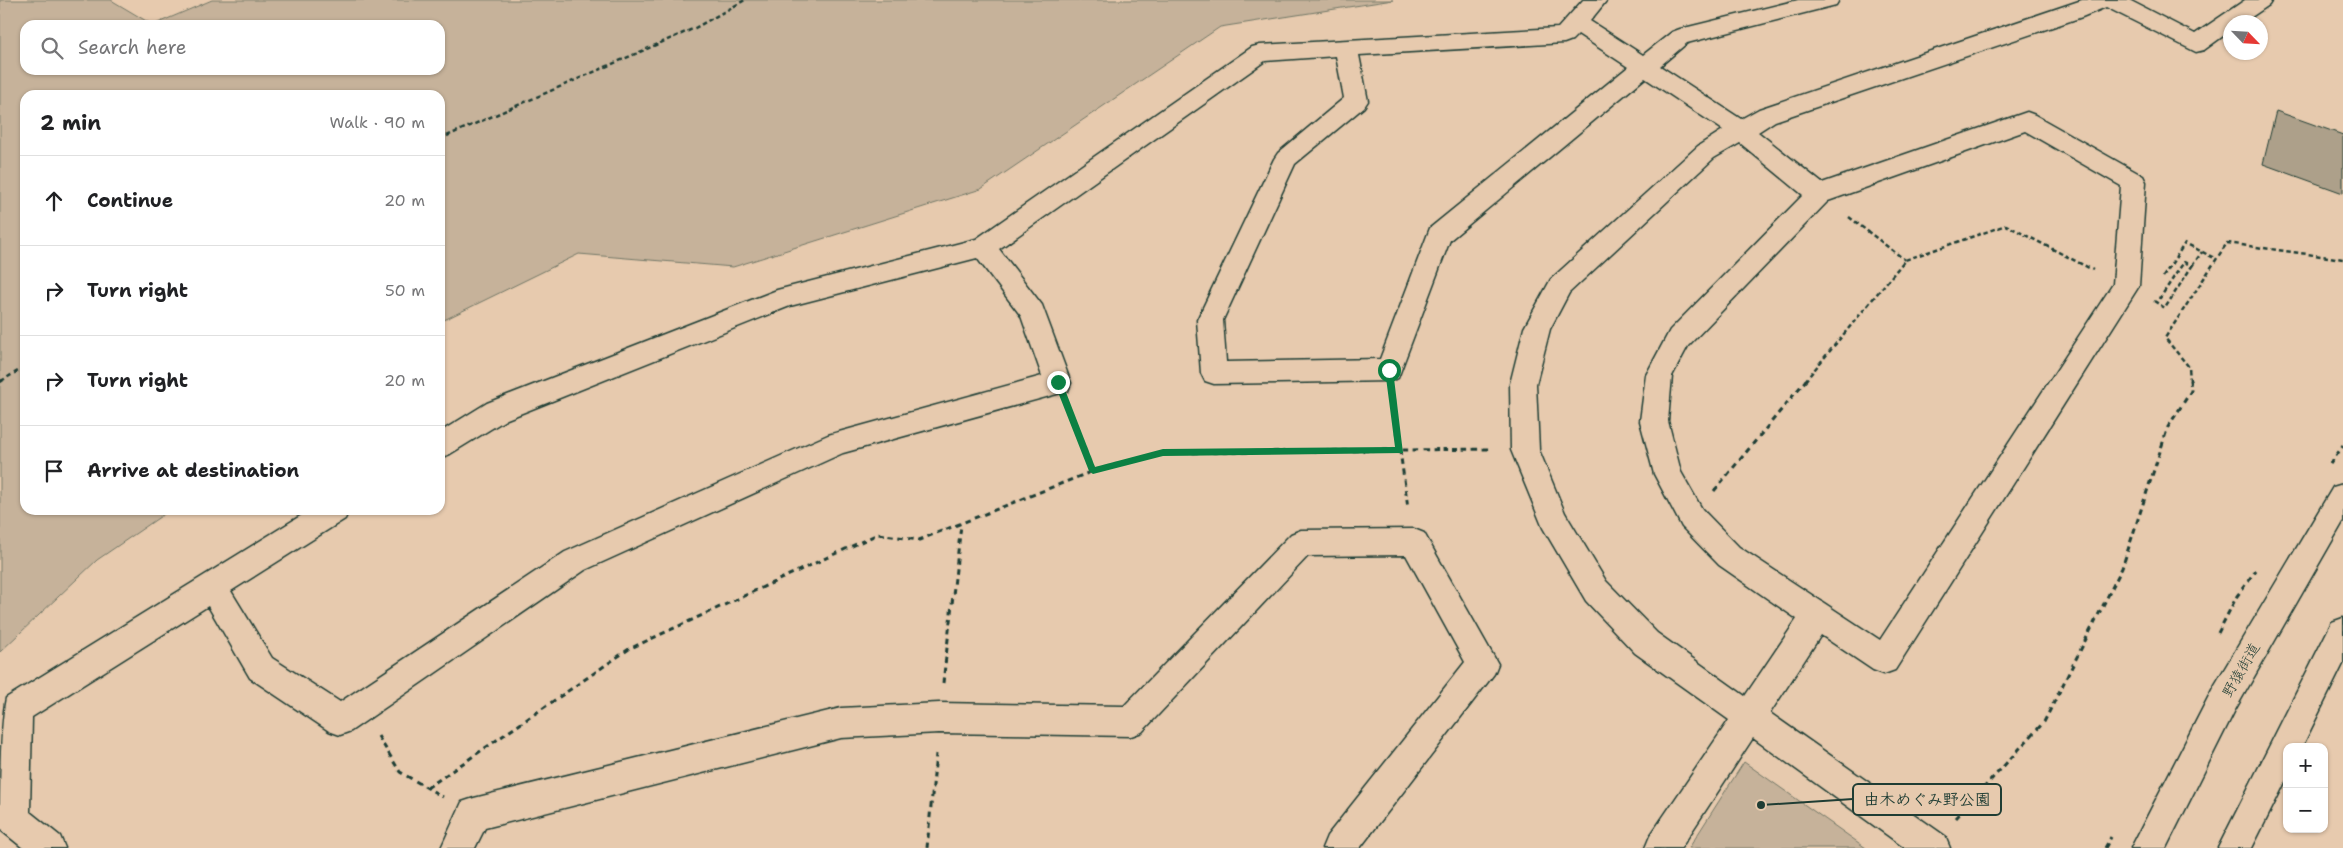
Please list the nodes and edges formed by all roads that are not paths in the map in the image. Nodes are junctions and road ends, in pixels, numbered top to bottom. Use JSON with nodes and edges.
{"nodes":[{"id":1,"x":1596,"y":0,"type":"edge"},
{"id":2,"x":1828,"y":0,"type":"edge"},
{"id":3,"x":2102,"y":0,"type":"edge"},
{"id":4,"x":2111,"y":0,"type":"edge"},
{"id":5,"x":2261,"y":0,"type":"edge"},
{"id":6,"x":1576,"y":22,"type":"junction"},
{"id":7,"x":1346,"y":48,"type":"junction"},
{"id":8,"x":1642,"y":67,"type":"junction"},
{"id":9,"x":1740,"y":130,"type":"junction"},
{"id":10,"x":1819,"y":194,"type":"junction"},
{"id":11,"x":983,"y":247,"type":"junction"},
{"id":12,"x":445,"y":443,"type":"edge"},
{"id":13,"x":2343,"y":496,"type":"edge"},
{"id":14,"x":328,"y":515,"type":"edge"},
{"id":15,"x":212,"y":586,"type":"junction"},
{"id":16,"x":1817,"y":615,"type":"junction"},
{"id":17,"x":2343,"y":632,"type":"edge"},
{"id":18,"x":1749,"y":718,"type":"junction"},
{"id":19,"x":1932,"y":847,"type":"edge"},
{"id":20,"x":48,"y":848,"type":"edge"},
{"id":21,"x":458,"y":848,"type":"edge"},
{"id":22,"x":1339,"y":848,"type":"edge"},
{"id":23,"x":1662,"y":848,"type":"edge"},
{"id":24,"x":2148,"y":848,"type":"edge"},
{"id":25,"x":2235,"y":848,"type":"edge"}],
"edges":[{"from":1,"to":6,"type":"street"},
{"from":2,"to":8,"type":"street"},
{"from":3,"to":9,"type":"street"},
{"from":4,"to":5,"type":"street"},
{"from":6,"to":7,"type":"street"},
{"from":6,"to":8,"type":"street"},
{"from":7,"to":8,"type":"street"},
{"from":7,"to":11,"type":"street"},
{"from":8,"to":9,"type":"street"},
{"from":9,"to":10,"type":"street"},
{"from":9,"to":18,"type":"street"},
{"from":10,"to":16,"type":"street"},
{"from":10,"to":16,"type":"street"},
{"from":11,"to":12,"type":"street"},
{"from":11,"to":15,"type":"street"},
{"from":13,"to":24,"type":"street","name":"野猿街道"},
{"from":14,"to":15,"type":"street"},
{"from":15,"to":20,"type":"street"},
{"from":16,"to":18,"type":"street"},
{"from":17,"to":25,"type":"street"},
{"from":18,"to":19,"type":"street"},
{"from":18,"to":23,"type":"street"},
{"from":21,"to":22,"type":"street"}]}
